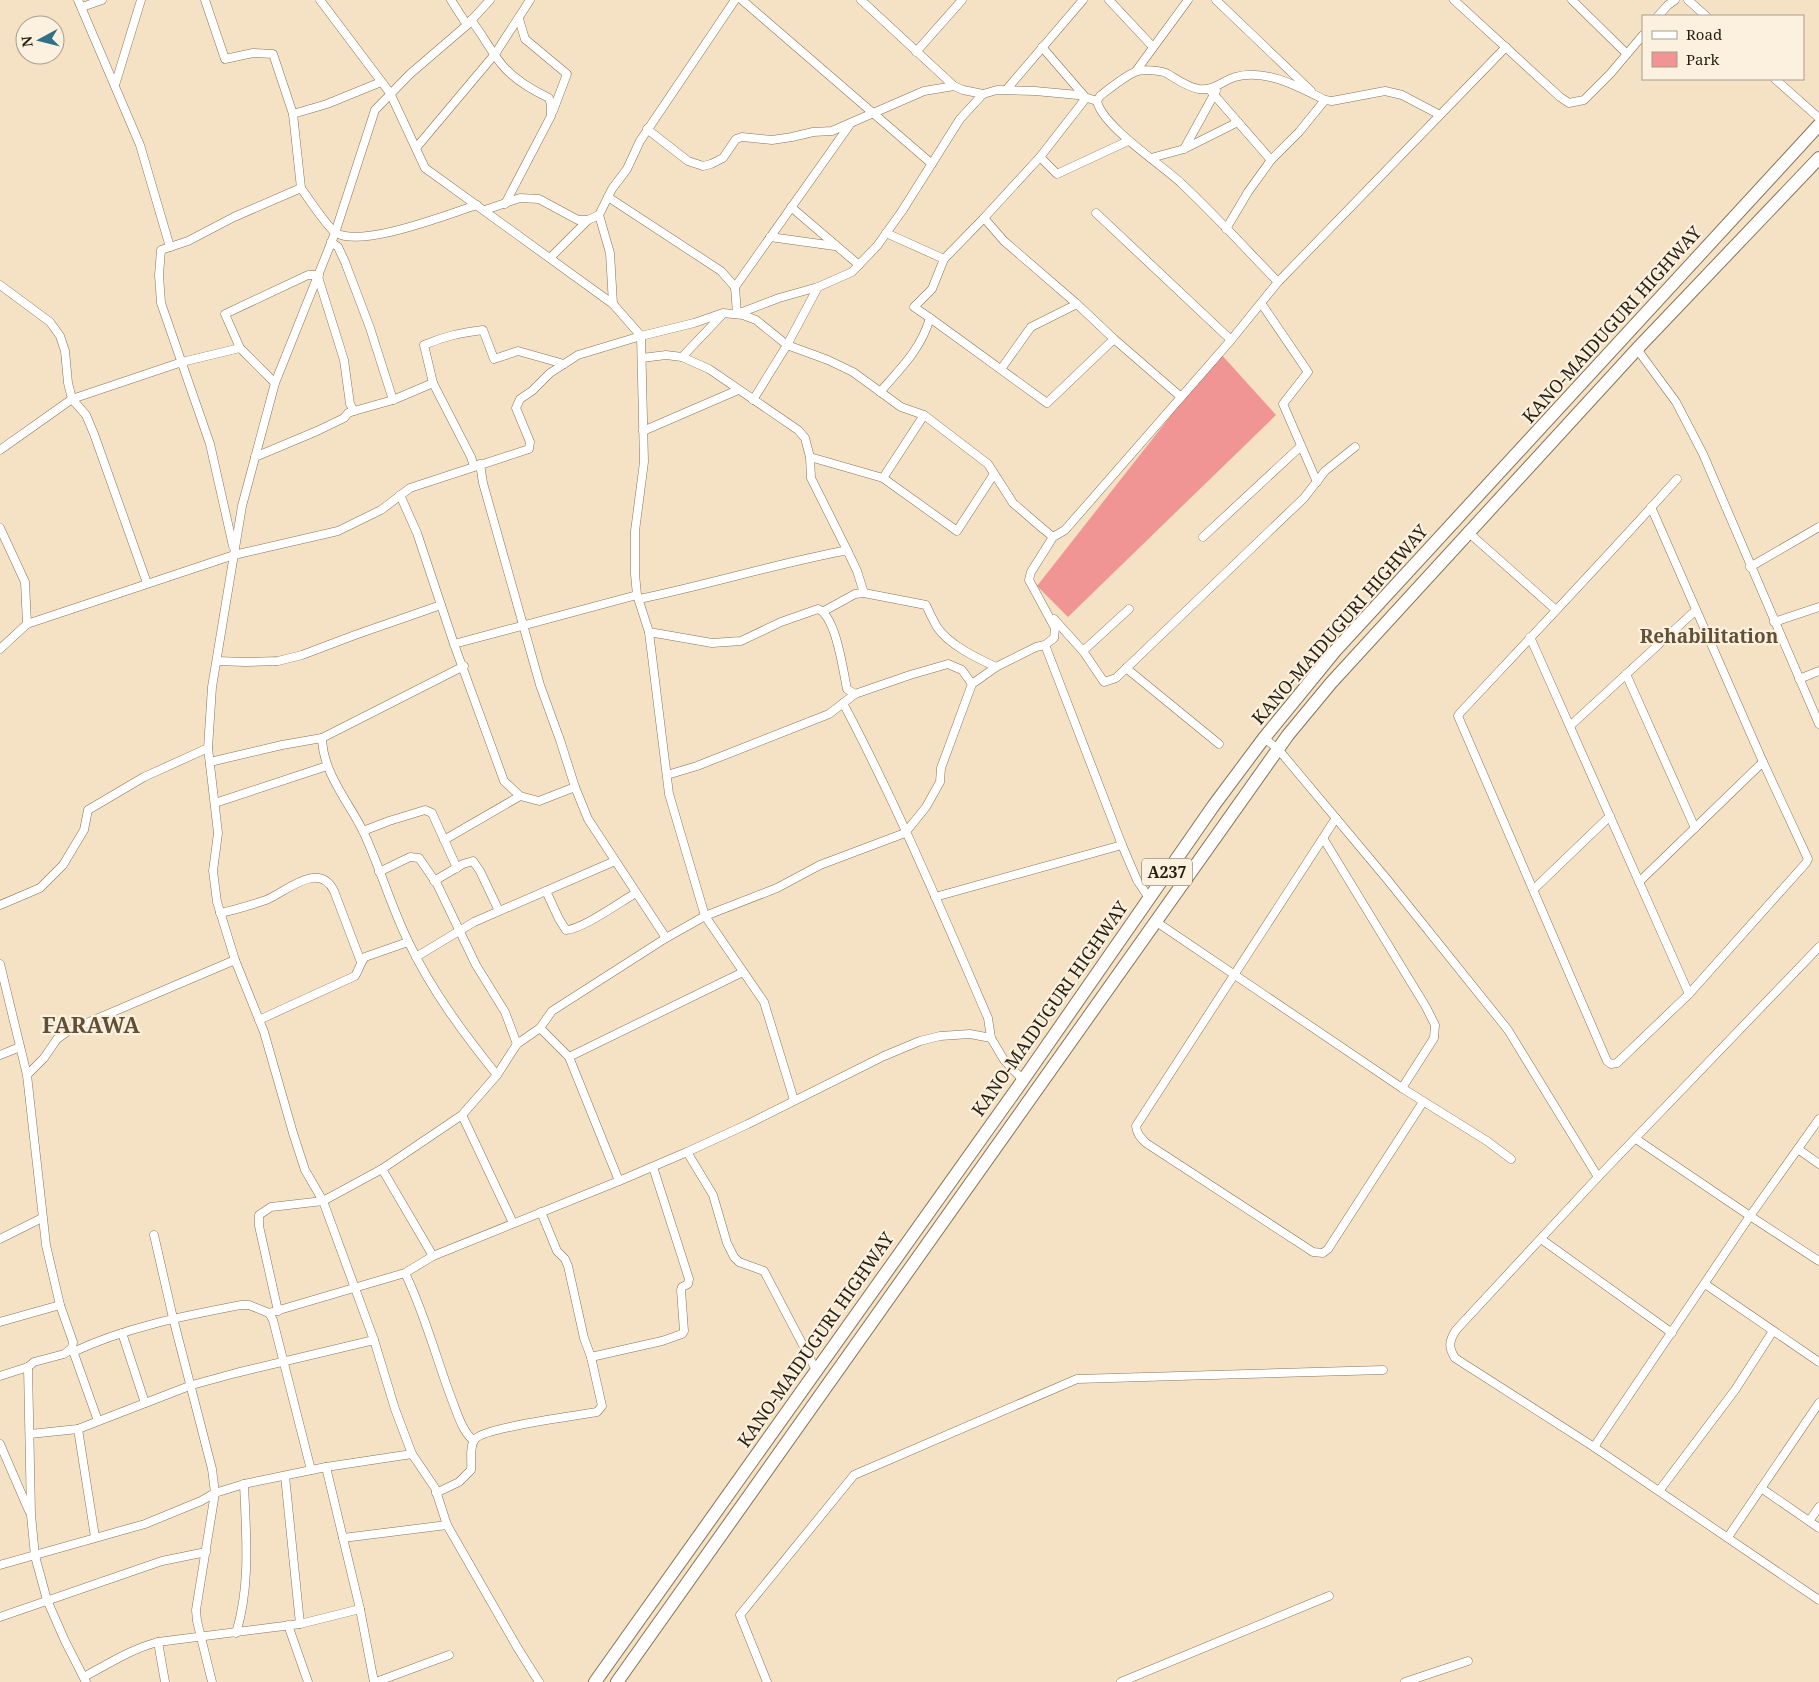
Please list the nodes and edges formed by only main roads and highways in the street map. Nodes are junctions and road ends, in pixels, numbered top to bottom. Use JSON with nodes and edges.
{"nodes":[{"id":1,"x":1819,"y":125,"type":"edge"},
{"id":2,"x":1819,"y":158,"type":"edge"},
{"id":3,"x":595,"y":1682,"type":"edge"},
{"id":4,"x":617,"y":1682,"type":"edge"}],
"edges":[{"from":1,"to":3,"type":"highway","name":"KANO-MAIDUGURI HIGHWAY","number":"A237"},
{"from":2,"to":4,"type":"highway","name":"KANO-MAIDUGURI HIGHWAY","number":"A237"}]}
